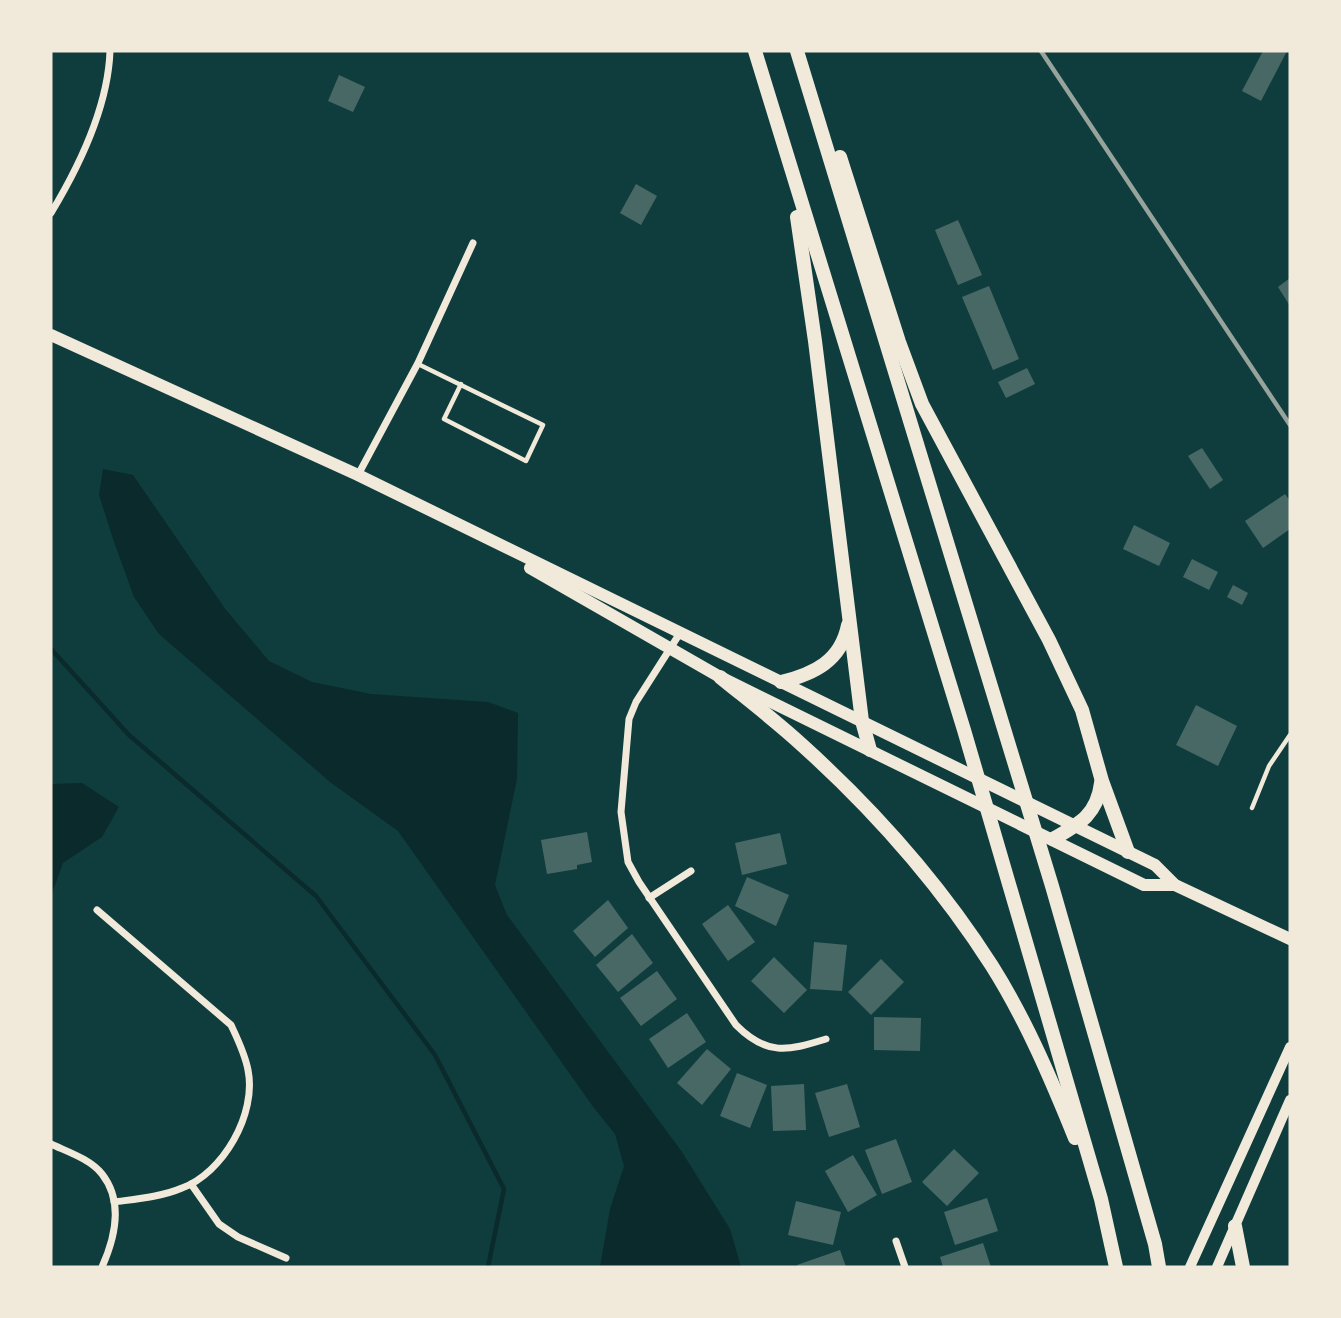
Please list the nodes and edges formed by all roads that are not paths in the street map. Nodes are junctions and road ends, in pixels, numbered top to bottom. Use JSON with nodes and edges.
{"nodes":[{"id":1,"x":110,"y":51,"type":"edge"},
{"id":2,"x":755,"y":51,"type":"edge"},
{"id":3,"x":797,"y":51,"type":"edge"},
{"id":4,"x":820,"y":125,"type":"junction"},
{"id":5,"x":778,"y":126,"type":"junction"},
{"id":6,"x":51,"y":213,"type":"edge"},
{"id":7,"x":473,"y":243,"type":"dead end"},
{"id":8,"x":51,"y":335,"type":"edge"},
{"id":9,"x":418,"y":363,"type":"junction"},
{"id":10,"x":461,"y":384,"type":"junction"},
{"id":11,"x":358,"y":475,"type":"junction"},
{"id":12,"x":430,"y":510,"type":"junction"},
{"id":13,"x":849,"y":620,"type":"junction"},
{"id":14,"x":680,"y":633,"type":"junction"},
{"id":15,"x":671,"y":648,"type":"junction"},
{"id":16,"x":720,"y":677,"type":"junction"},
{"id":17,"x":781,"y":682,"type":"junction"},
{"id":18,"x":862,"y":721,"type":"junction"},
{"id":19,"x":1290,"y":735,"type":"edge"},
{"id":20,"x":870,"y":750,"type":"junction"},
{"id":21,"x":1102,"y":781,"type":"junction"},
{"id":22,"x":1252,"y":808,"type":"dead end"},
{"id":23,"x":1076,"y":826,"type":"junction"},
{"id":24,"x":1053,"y":839,"type":"junction"},
{"id":25,"x":1128,"y":852,"type":"junction"},
{"id":26,"x":691,"y":871,"type":"dead end"},
{"id":27,"x":1175,"y":885,"type":"junction"},
{"id":28,"x":649,"y":898,"type":"junction"},
{"id":29,"x":97,"y":910,"type":"dead end"},
{"id":30,"x":1290,"y":939,"type":"edge"},
{"id":31,"x":826,"y":1039,"type":"dead end"},
{"id":32,"x":1290,"y":1047,"type":"edge"},
{"id":33,"x":1290,"y":1100,"type":"edge"},
{"id":34,"x":51,"y":1144,"type":"edge"},
{"id":35,"x":191,"y":1184,"type":"junction"},
{"id":36,"x":1101,"y":1199,"type":"junction"},
{"id":37,"x":114,"y":1202,"type":"junction"},
{"id":38,"x":1235,"y":1226,"type":"junction"},
{"id":39,"x":896,"y":1241,"type":"dead end"},
{"id":40,"x":285,"y":1258,"type":"dead end"},
{"id":41,"x":102,"y":1267,"type":"edge"},
{"id":42,"x":905,"y":1267,"type":"edge"},
{"id":43,"x":1116,"y":1267,"type":"edge"},
{"id":44,"x":1159,"y":1267,"type":"edge"},
{"id":45,"x":1190,"y":1267,"type":"edge"},
{"id":46,"x":1217,"y":1267,"type":"edge"},
{"id":47,"x":1243,"y":1267,"type":"edge"}],
"edges":[{"from":1,"to":6,"type":"street"},
{"from":2,"to":5,"type":"highway"},
{"from":3,"to":4,"type":"highway"},
{"from":4,"to":21,"type":"highway"},
{"from":4,"to":44,"type":"highway"},
{"from":5,"to":13,"type":"highway"},
{"from":5,"to":36,"type":"highway"},
{"from":7,"to":9,"type":"street"},
{"from":8,"to":11,"type":"main road"},
{"from":9,"to":10,"type":"lane"},
{"from":9,"to":11,"type":"street"},
{"from":10,"to":10,"type":"lane"},
{"from":11,"to":12,"type":"main road"},
{"from":12,"to":14,"type":"main road"},
{"from":12,"to":15,"type":"main road"},
{"from":13,"to":17,"type":"highway"},
{"from":13,"to":18,"type":"highway"},
{"from":14,"to":15,"type":"street"},
{"from":14,"to":17,"type":"main road"},
{"from":15,"to":16,"type":"main road"},
{"from":15,"to":28,"type":"street"},
{"from":16,"to":20,"type":"main road"},
{"from":16,"to":36,"type":"highway"},
{"from":17,"to":18,"type":"main road"},
{"from":18,"to":20,"type":"highway"},
{"from":18,"to":23,"type":"main road"},
{"from":19,"to":22,"type":"lane"},
{"from":20,"to":24,"type":"main road"},
{"from":21,"to":23,"type":"highway"},
{"from":21,"to":25,"type":"highway"},
{"from":23,"to":24,"type":"highway"},
{"from":23,"to":25,"type":"main road"},
{"from":24,"to":27,"type":"main road"},
{"from":25,"to":27,"type":"main road"},
{"from":26,"to":28,"type":"street"},
{"from":27,"to":30,"type":"main road"},
{"from":28,"to":31,"type":"street"},
{"from":29,"to":35,"type":"street"},
{"from":32,"to":45,"type":"street"},
{"from":33,"to":38,"type":"street"},
{"from":34,"to":37,"type":"street"},
{"from":35,"to":37,"type":"street"},
{"from":35,"to":40,"type":"street"},
{"from":36,"to":43,"type":"highway"},
{"from":37,"to":41,"type":"street"},
{"from":38,"to":46,"type":"street"},
{"from":38,"to":47,"type":"highway"},
{"from":39,"to":42,"type":"street"}]}
